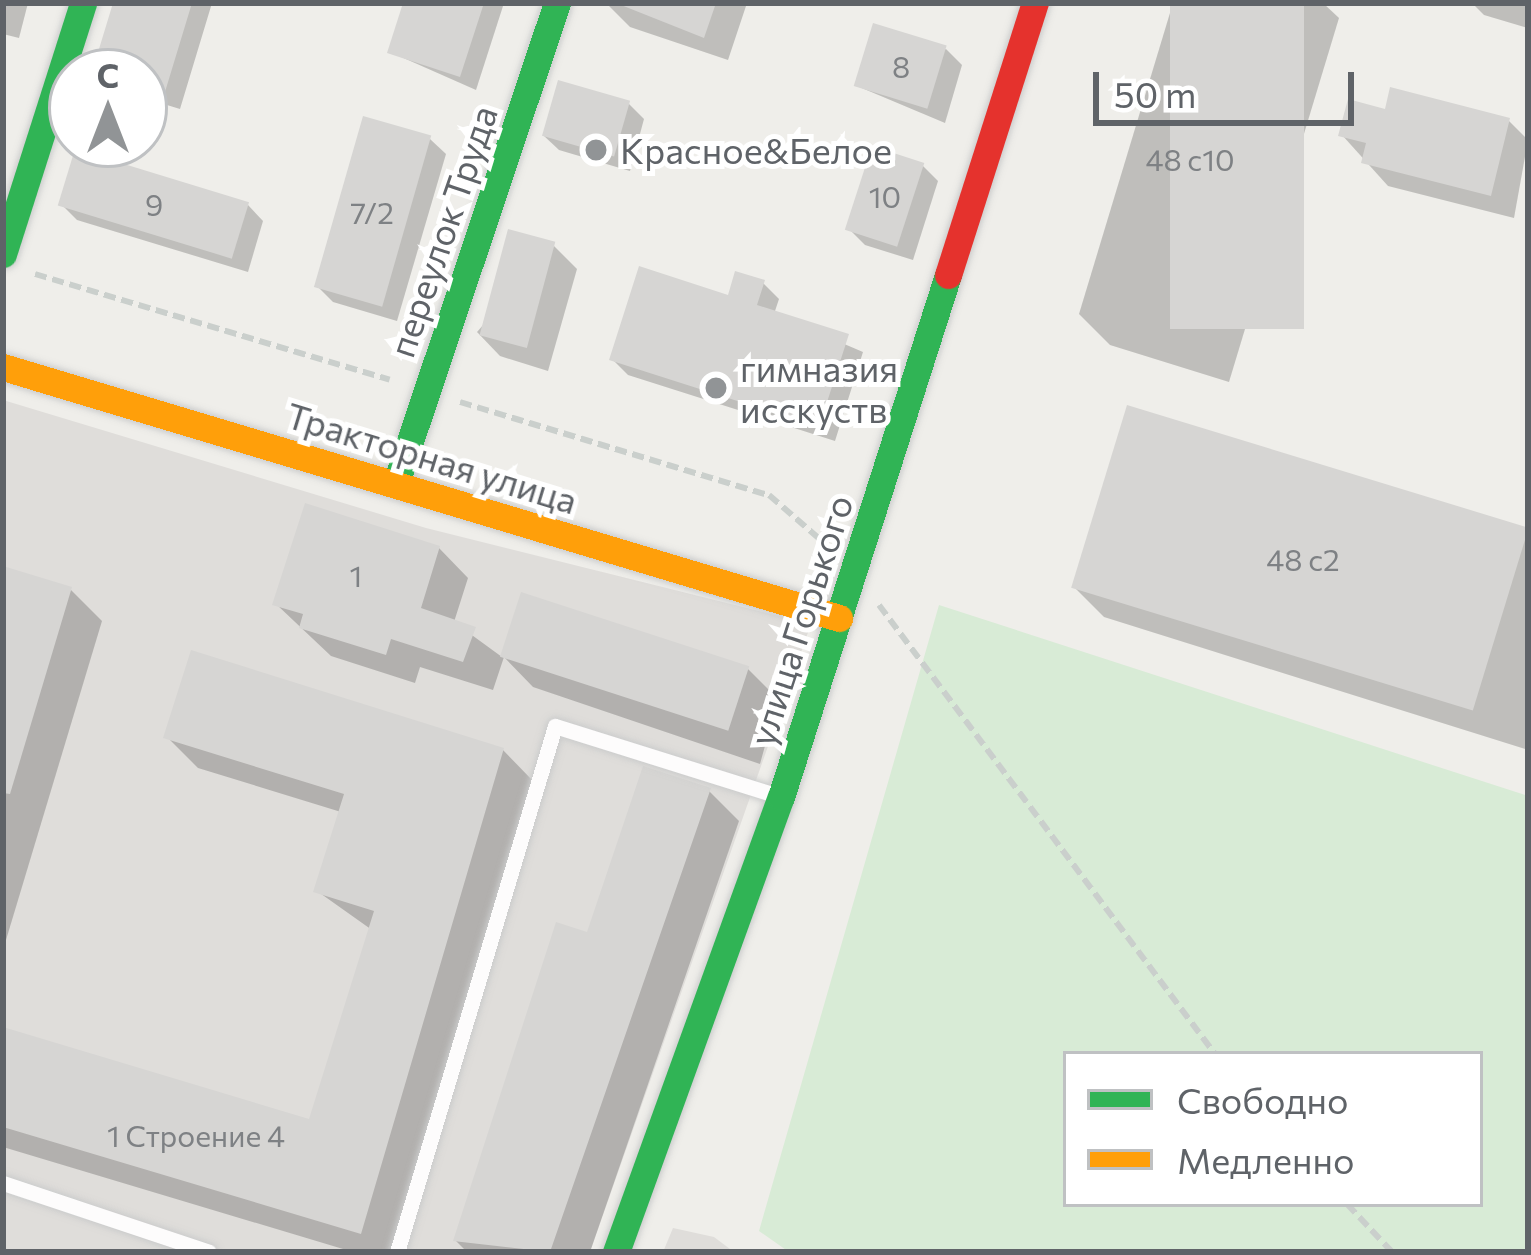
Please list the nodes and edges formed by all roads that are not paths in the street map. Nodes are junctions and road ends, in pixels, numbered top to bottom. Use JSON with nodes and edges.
{"nodes":[{"id":1,"x":83,"y":3,"type":"edge"},
{"id":2,"x":557,"y":3,"type":"edge"},
{"id":3,"x":1035,"y":3,"type":"edge"},
{"id":4,"x":3,"y":254,"type":"edge"},
{"id":5,"x":3,"y":368,"type":"edge"},
{"id":6,"x":396,"y":483,"type":"junction"},
{"id":7,"x":839,"y":618,"type":"junction"},
{"id":8,"x":781,"y":797,"type":"junction"},
{"id":9,"x":3,"y":1183,"type":"edge"},
{"id":10,"x":209,"y":1252,"type":"edge"},
{"id":11,"x":397,"y":1252,"type":"edge"},
{"id":12,"x":616,"y":1252,"type":"edge"}],
"edges":[{"from":1,"to":4,"type":"street"},
{"from":2,"to":6,"type":"street","name":"переулок Труда"},
{"from":3,"to":7,"type":"street","name":"улица Горького"},
{"from":5,"to":6,"type":"street","name":"Тракторная улица"},
{"from":6,"to":7,"type":"street","name":"Тракторная улица"},
{"from":7,"to":8,"type":"street","name":"улица Горького"},
{"from":8,"to":11,"type":"lane"},
{"from":8,"to":12,"type":"street","name":"улица Горького"},
{"from":9,"to":10,"type":"lane"}]}
